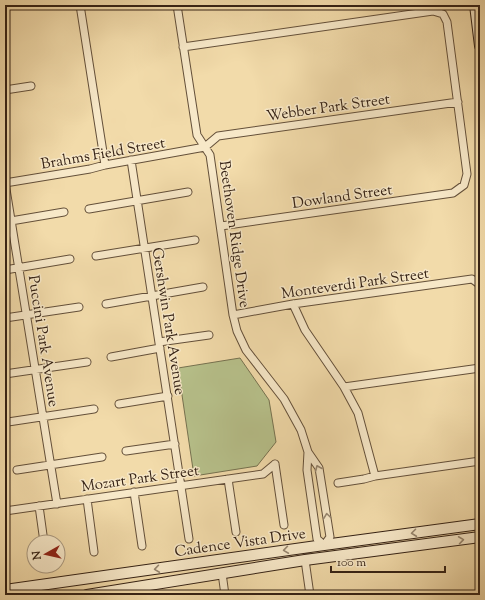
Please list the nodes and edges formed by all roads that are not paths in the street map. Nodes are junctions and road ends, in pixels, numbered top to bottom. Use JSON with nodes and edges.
{"nodes":[{"id":1,"x":80,"y":5,"type":"edge"},
{"id":2,"x":177,"y":5,"type":"edge"},
{"id":3,"x":475,"y":5,"type":"edge"},
{"id":4,"x":480,"y":46,"type":"edge"},
{"id":5,"x":182,"y":47,"type":"junction"},
{"id":6,"x":31,"y":86,"type":"dead end"},
{"id":7,"x":5,"y":90,"type":"edge"},
{"id":8,"x":458,"y":102,"type":"junction"},
{"id":9,"x":205,"y":147,"type":"junction"},
{"id":10,"x":131,"y":160,"type":"junction"},
{"id":11,"x":105,"y":165,"type":"junction"},
{"id":12,"x":5,"y":183,"type":"edge"},
{"id":13,"x":188,"y":192,"type":"dead end"},
{"id":14,"x":137,"y":201,"type":"junction"},
{"id":15,"x":89,"y":209,"type":"dead end"},
{"id":16,"x":64,"y":212,"type":"dead end"},
{"id":17,"x":8,"y":221,"type":"edge"},
{"id":18,"x":221,"y":226,"type":"junction"},
{"id":19,"x":195,"y":240,"type":"dead end"},
{"id":20,"x":144,"y":248,"type":"junction"},
{"id":21,"x":96,"y":256,"type":"dead end"},
{"id":22,"x":70,"y":259,"type":"dead end"},
{"id":23,"x":19,"y":268,"type":"junction"},
{"id":24,"x":5,"y":270,"type":"edge"},
{"id":25,"x":479,"y":285,"type":"edge"},
{"id":26,"x":203,"y":287,"type":"dead end"},
{"id":27,"x":152,"y":296,"type":"junction"},
{"id":28,"x":106,"y":304,"type":"dead end"},
{"id":29,"x":294,"y":304,"type":"junction"},
{"id":30,"x":79,"y":307,"type":"dead end"},
{"id":31,"x":26,"y":315,"type":"junction"},
{"id":32,"x":233,"y":315,"type":"junction"},
{"id":33,"x":5,"y":318,"type":"edge"},
{"id":34,"x":209,"y":335,"type":"dead end"},
{"id":35,"x":160,"y":345,"type":"junction"},
{"id":36,"x":110,"y":357,"type":"dead end"},
{"id":37,"x":87,"y":362,"type":"dead end"},
{"id":38,"x":480,"y":368,"type":"edge"},
{"id":39,"x":35,"y":370,"type":"junction"},
{"id":40,"x":5,"y":374,"type":"edge"},
{"id":41,"x":344,"y":387,"type":"junction"},
{"id":42,"x":168,"y":396,"type":"junction"},
{"id":43,"x":119,"y":404,"type":"dead end"},
{"id":44,"x":94,"y":409,"type":"dead end"},
{"id":45,"x":43,"y":417,"type":"junction"},
{"id":46,"x":8,"y":422,"type":"dead end"},
{"id":47,"x":175,"y":444,"type":"junction"},
{"id":48,"x":126,"y":451,"type":"dead end"},
{"id":49,"x":308,"y":452,"type":"junction"},
{"id":50,"x":102,"y":457,"type":"dead end"},
{"id":51,"x":480,"y":461,"type":"edge"},
{"id":52,"x":50,"y":465,"type":"junction"},
{"id":53,"x":17,"y":470,"type":"dead end"},
{"id":54,"x":375,"y":476,"type":"junction"},
{"id":55,"x":228,"y":479,"type":"junction"},
{"id":56,"x":338,"y":483,"type":"dead end"},
{"id":57,"x":181,"y":485,"type":"junction"},
{"id":58,"x":134,"y":492,"type":"junction"},
{"id":59,"x":87,"y":499,"type":"junction"},
{"id":60,"x":57,"y":504,"type":"junction"},
{"id":61,"x":39,"y":506,"type":"junction"},
{"id":62,"x":5,"y":511,"type":"edge"},
{"id":63,"x":480,"y":524,"type":"edge"},
{"id":64,"x":284,"y":525,"type":"dead end"},
{"id":65,"x":440,"y":530,"type":"junction"},
{"id":66,"x":236,"y":532,"type":"dead end"},
{"id":67,"x":43,"y":534,"type":"edge"},
{"id":68,"x":480,"y":537,"type":"edge"},
{"id":69,"x":189,"y":538,"type":"dead end"},
{"id":70,"x":436,"y":543,"type":"junction"},
{"id":71,"x":324,"y":545,"type":"junction"},
{"id":72,"x":142,"y":546,"type":"dead end"},
{"id":73,"x":94,"y":552,"type":"dead end"},
{"id":74,"x":339,"y":555,"type":"junction"},
{"id":75,"x":305,"y":560,"type":"junction"},
{"id":76,"x":283,"y":564,"type":"junction"},
{"id":77,"x":222,"y":573,"type":"junction"},
{"id":78,"x":5,"y":590,"type":"edge"},
{"id":79,"x":87,"y":595,"type":"edge"},
{"id":80,"x":225,"y":595,"type":"edge"},
{"id":81,"x":310,"y":595,"type":"edge"}],
"edges":[{"from":1,"to":11,"type":"street"},
{"from":2,"to":5,"type":"street","name":"Beethoven Ridge Drive"},
{"from":3,"to":4,"type":"street"},
{"from":5,"to":8,"type":"street"},
{"from":5,"to":9,"type":"street","name":"Beethoven Ridge Drive"},
{"from":6,"to":7,"type":"street"},
{"from":8,"to":9,"type":"street","name":"Webber Park Street"},
{"from":8,"to":18,"type":"street","name":"Dowland Street"},
{"from":9,"to":10,"type":"street","name":"Brahms Field Street"},
{"from":9,"to":18,"type":"street","name":"Beethoven Ridge Drive"},
{"from":10,"to":11,"type":"street","name":"Brahms Field Street"},
{"from":10,"to":14,"type":"street","name":"Gershwin Park Avenue"},
{"from":11,"to":12,"type":"street","name":"Brahms Field Street"},
{"from":12,"to":17,"type":"street","name":"Puccini Park Avenue"},
{"from":13,"to":14,"type":"street"},
{"from":14,"to":15,"type":"street"},
{"from":14,"to":20,"type":"street","name":"Gershwin Park Avenue"},
{"from":16,"to":17,"type":"street"},
{"from":17,"to":23,"type":"street","name":"Puccini Park Avenue"},
{"from":18,"to":32,"type":"street","name":"Beethoven Ridge Drive"},
{"from":19,"to":20,"type":"street"},
{"from":20,"to":21,"type":"street"},
{"from":20,"to":27,"type":"street","name":"Gershwin Park Avenue"},
{"from":22,"to":23,"type":"street"},
{"from":23,"to":24,"type":"street"},
{"from":23,"to":31,"type":"street","name":"Puccini Park Avenue"},
{"from":25,"to":29,"type":"street","name":"Monteverdi Park Street"},
{"from":26,"to":27,"type":"street"},
{"from":27,"to":28,"type":"street"},
{"from":27,"to":35,"type":"street","name":"Gershwin Park Avenue"},
{"from":29,"to":32,"type":"street","name":"Monteverdi Park Street"},
{"from":29,"to":41,"type":"street"},
{"from":30,"to":31,"type":"street"},
{"from":31,"to":33,"type":"street"},
{"from":31,"to":39,"type":"street","name":"Puccini Park Avenue"},
{"from":32,"to":49,"type":"street","name":"Beethoven Ridge Drive"},
{"from":34,"to":35,"type":"street"},
{"from":35,"to":36,"type":"street"},
{"from":35,"to":42,"type":"street","name":"Gershwin Park Avenue"},
{"from":37,"to":39,"type":"street"},
{"from":38,"to":41,"type":"street"},
{"from":39,"to":40,"type":"street"},
{"from":39,"to":45,"type":"street","name":"Puccini Park Avenue"},
{"from":41,"to":54,"type":"street"},
{"from":42,"to":43,"type":"street"},
{"from":42,"to":47,"type":"street","name":"Gershwin Park Avenue"},
{"from":44,"to":45,"type":"street"},
{"from":45,"to":46,"type":"street"},
{"from":45,"to":52,"type":"street","name":"Puccini Park Avenue"},
{"from":47,"to":48,"type":"street"},
{"from":47,"to":57,"type":"street","name":"Gershwin Park Avenue"},
{"from":49,"to":71,"type":"street","name":"Beethoven Ridge Drive"},
{"from":71,"to":49,"type":"street","name":"Beethoven Ridge Drive","one_way":true},
{"from":50,"to":52,"type":"street"},
{"from":51,"to":54,"type":"street"},
{"from":52,"to":53,"type":"street"},
{"from":52,"to":60,"type":"street","name":"Puccini Park Avenue"},
{"from":54,"to":56,"type":"street"},
{"from":55,"to":57,"type":"street","name":"Mozart Park Street"},
{"from":55,"to":64,"type":"street","name":"Mozart Park Street"},
{"from":55,"to":66,"type":"street"},
{"from":57,"to":58,"type":"street","name":"Mozart Park Street"},
{"from":57,"to":69,"type":"street","name":"Gershwin Park Avenue"},
{"from":58,"to":59,"type":"street","name":"Mozart Park Street"},
{"from":58,"to":72,"type":"street"},
{"from":59,"to":60,"type":"street","name":"Mozart Park Street"},
{"from":59,"to":73,"type":"street"},
{"from":60,"to":61,"type":"street","name":"Mozart Park Street"},
{"from":61,"to":62,"type":"street","name":"Mozart Park Street"},
{"from":61,"to":67,"type":"street"},
{"from":63,"to":65,"type":"street","name":"Cadence Vista Drive"},
{"from":65,"to":70,"type":"street"},
{"from":65,"to":71,"type":"street","name":"Cadence Vista Drive","one_way":true},
{"from":70,"to":68,"type":"street","name":"Cadence Vista Drive","one_way":true},
{"from":70,"to":74,"type":"street","name":"Cadence Vista Drive"},
{"from":71,"to":74,"type":"street"},
{"from":71,"to":76,"type":"street"},
{"from":71,"to":78,"type":"street","name":"Cadence Vista Drive","one_way":true},
{"from":74,"to":75,"type":"street","name":"Cadence Vista Drive"},
{"from":75,"to":76,"type":"street","name":"Cadence Vista Drive"},
{"from":75,"to":81,"type":"street"},
{"from":76,"to":77,"type":"street","name":"Cadence Vista Drive"},
{"from":77,"to":79,"type":"street","name":"Cadence Vista Drive"},
{"from":77,"to":80,"type":"street"}]}
